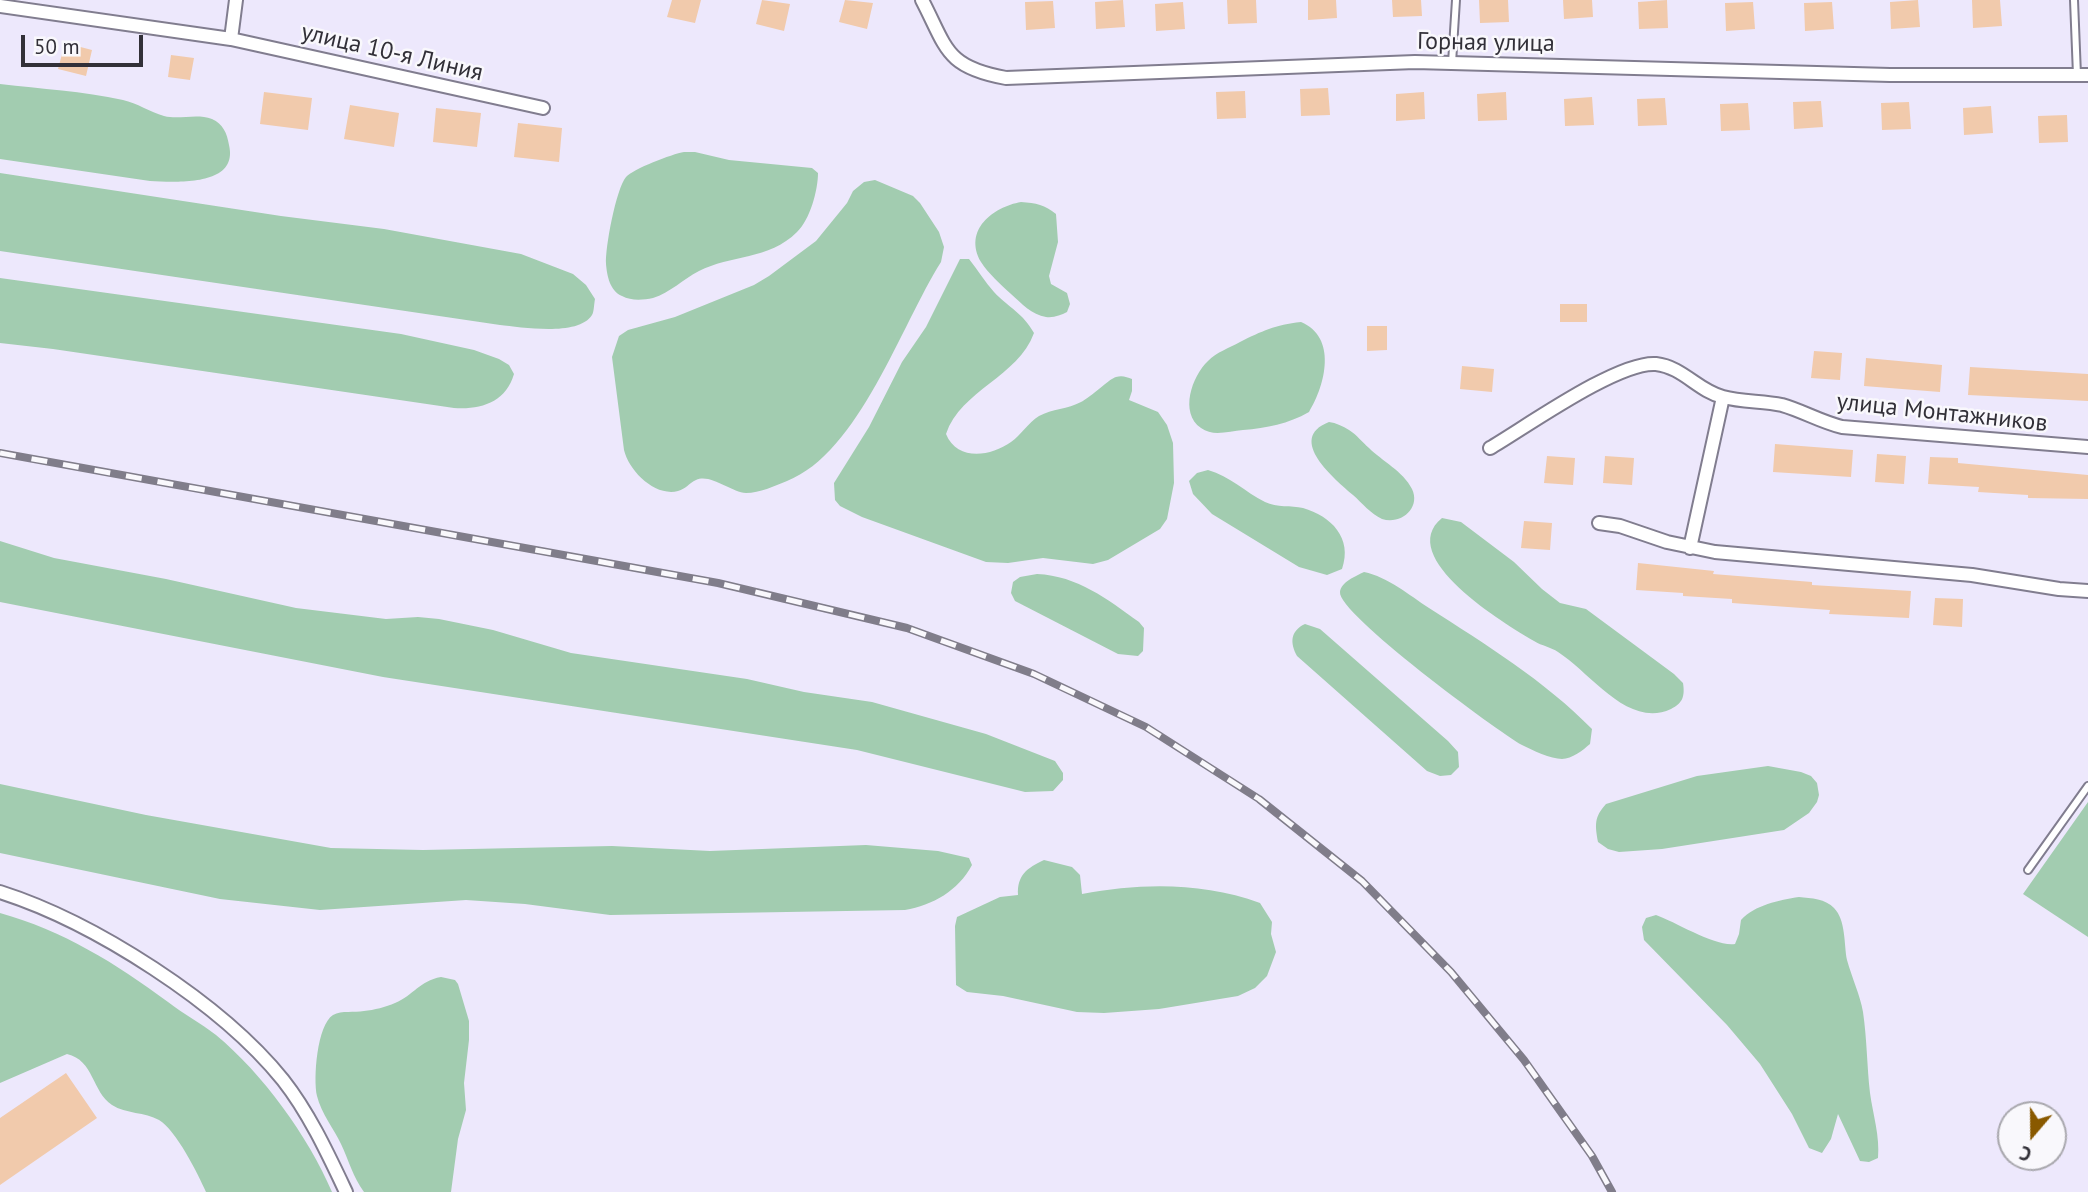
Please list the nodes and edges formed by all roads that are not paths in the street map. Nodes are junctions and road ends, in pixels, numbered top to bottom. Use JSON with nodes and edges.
{"nodes":[{"id":1,"x":236,"y":0,"type":"edge"},
{"id":2,"x":922,"y":0,"type":"edge"},
{"id":3,"x":1455,"y":0,"type":"edge"},
{"id":4,"x":2074,"y":0,"type":"edge"},
{"id":5,"x":0,"y":6,"type":"edge"},
{"id":6,"x":231,"y":39,"type":"junction"},
{"id":7,"x":1452,"y":64,"type":"junction"},
{"id":8,"x":2082,"y":75,"type":"edge"},
{"id":9,"x":543,"y":108,"type":"dead end"},
{"id":10,"x":1723,"y":397,"type":"junction"},
{"id":11,"x":2088,"y":447,"type":"edge"},
{"id":12,"x":1490,"y":448,"type":"dead end"},
{"id":13,"x":1599,"y":523,"type":"dead end"},
{"id":14,"x":1690,"y":548,"type":"junction"},
{"id":15,"x":2088,"y":591,"type":"edge"},
{"id":16,"x":2088,"y":786,"type":"edge"},
{"id":17,"x":2028,"y":870,"type":"dead end"},
{"id":18,"x":0,"y":892,"type":"edge"},
{"id":19,"x":346,"y":1192,"type":"edge"}],
"edges":[{"from":1,"to":6,"type":"street"},
{"from":2,"to":7,"type":"street","name":"Горная улица"},
{"from":3,"to":7,"type":"lane"},
{"from":4,"to":8,"type":"lane"},
{"from":5,"to":6,"type":"street"},
{"from":6,"to":9,"type":"street","name":"улица 10-я Линия"},
{"from":7,"to":8,"type":"street","name":"Горная улица"},
{"from":10,"to":11,"type":"street","name":"улица Монтажников"},
{"from":10,"to":12,"type":"street","name":"улица Монтажников"},
{"from":10,"to":14,"type":"street"},
{"from":13,"to":14,"type":"street"},
{"from":14,"to":15,"type":"street"},
{"from":16,"to":17,"type":"lane"},
{"from":18,"to":19,"type":"street"}]}
